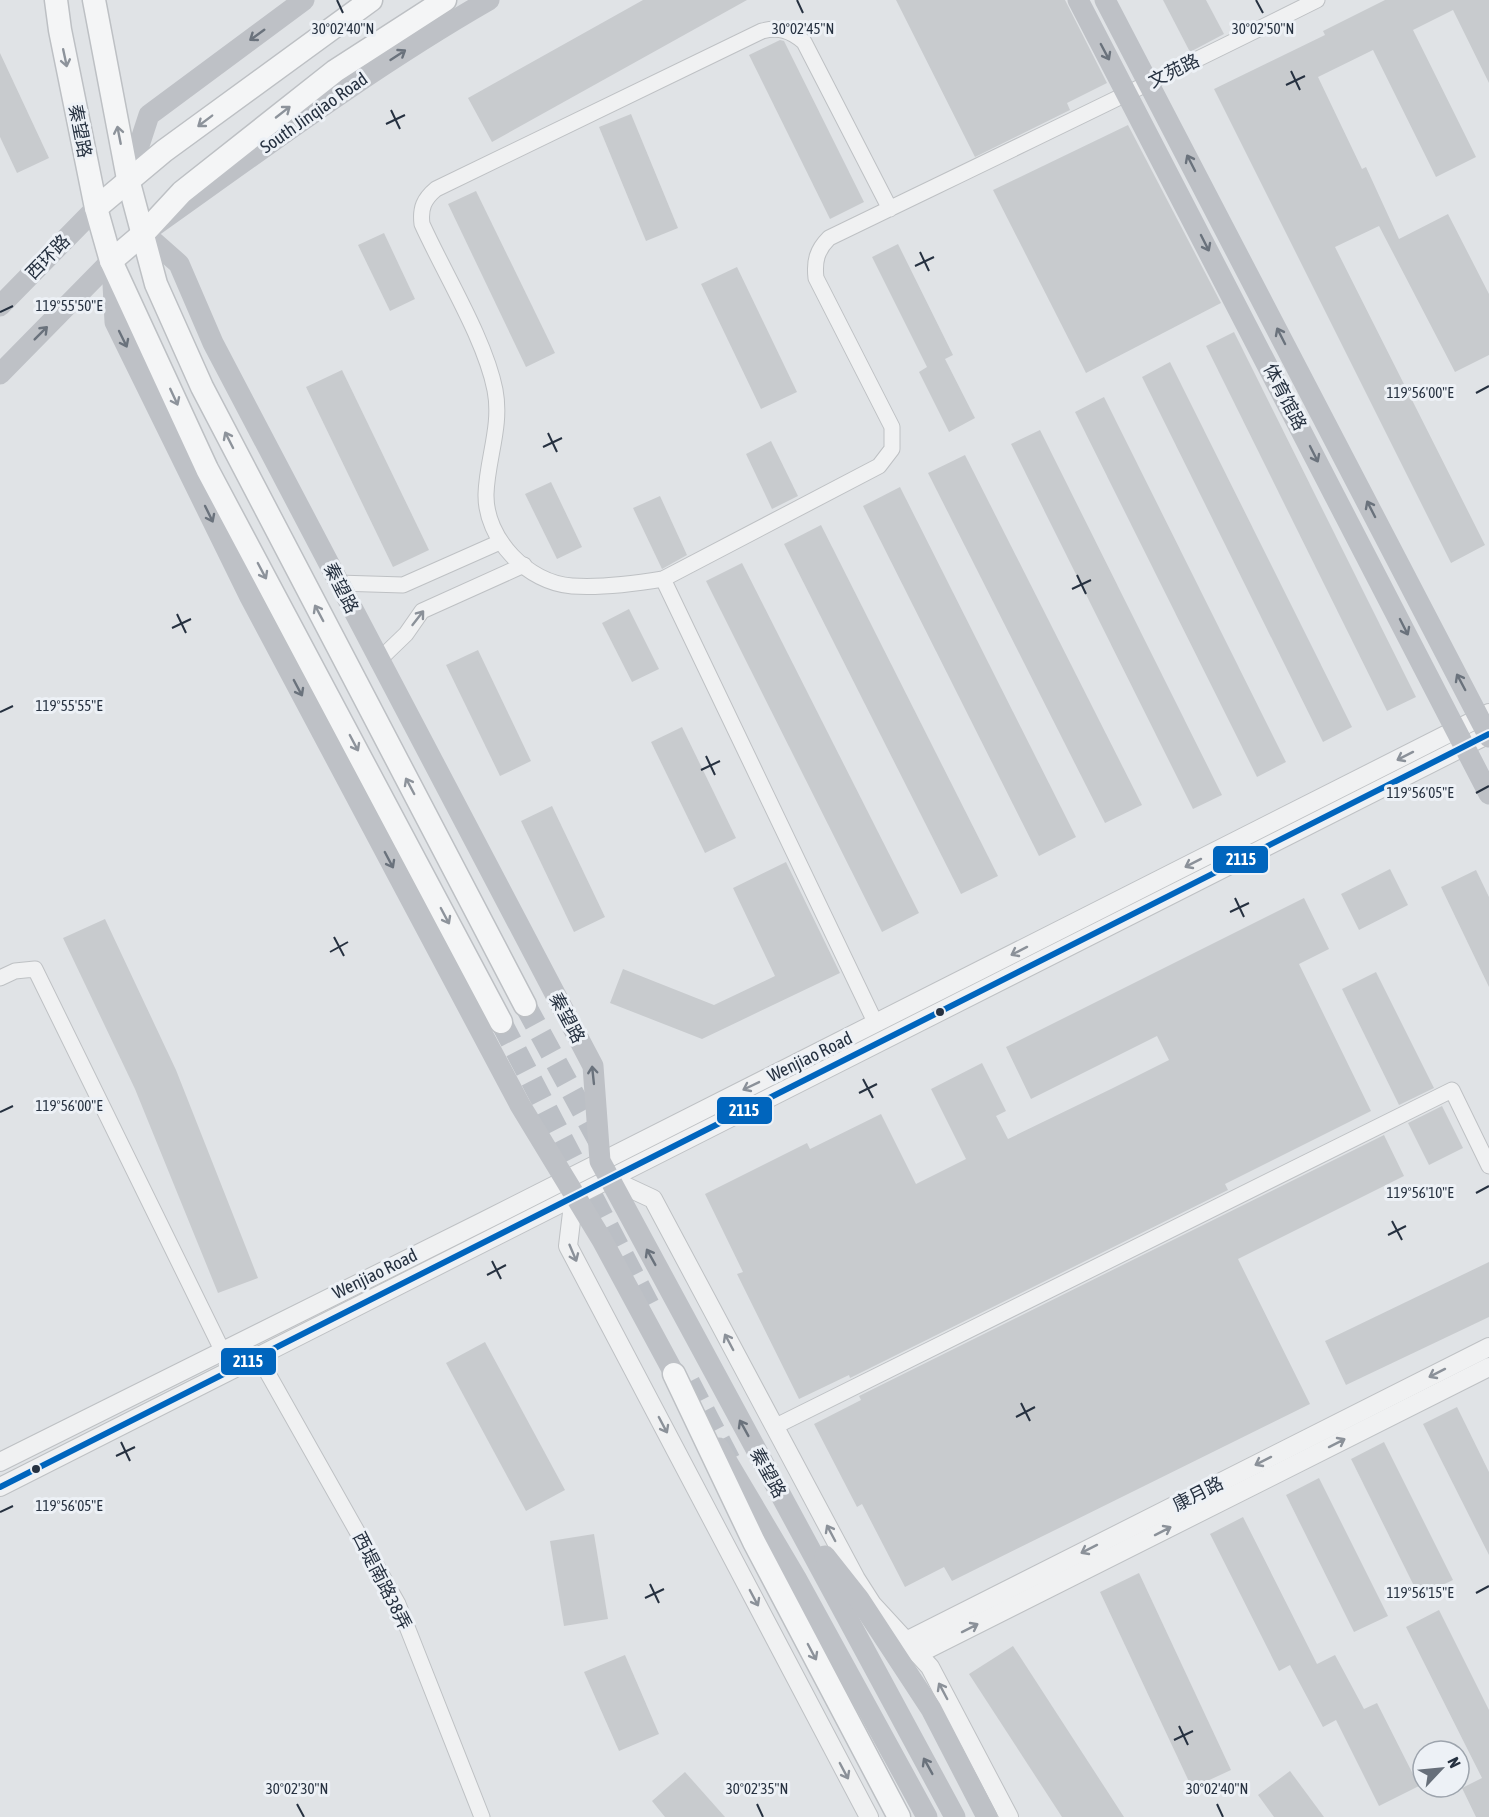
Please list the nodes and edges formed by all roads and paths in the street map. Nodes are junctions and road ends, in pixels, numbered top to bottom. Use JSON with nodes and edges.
{"nodes":[{"id":1,"x":56,"y":0,"type":"edge"},
{"id":2,"x":94,"y":0,"type":"edge"},
{"id":3,"x":304,"y":0,"type":"edge"},
{"id":4,"x":371,"y":0,"type":"edge"},
{"id":5,"x":445,"y":0,"type":"edge"},
{"id":6,"x":489,"y":0,"type":"edge"},
{"id":7,"x":1078,"y":0,"type":"edge"},
{"id":8,"x":1105,"y":0,"type":"edge"},
{"id":9,"x":1317,"y":0,"type":"edge"},
{"id":10,"x":1149,"y":84,"type":"junction"},
{"id":11,"x":1128,"y":94,"type":"junction"},
{"id":12,"x":128,"y":178,"type":"junction"},
{"id":13,"x":96,"y":208,"type":"junction"},
{"id":14,"x":890,"y":209,"type":"junction"},
{"id":15,"x":144,"y":233,"type":"junction"},
{"id":16,"x":111,"y":261,"type":"junction"},
{"id":17,"x":0,"y":306,"type":"edge"},
{"id":18,"x":0,"y":374,"type":"edge"},
{"id":19,"x":500,"y":542,"type":"junction"},
{"id":20,"x":524,"y":565,"type":"junction"},
{"id":21,"x":663,"y":579,"type":"junction"},
{"id":22,"x":338,"y":583,"type":"junction"},
{"id":23,"x":378,"y":661,"type":"junction"},
{"id":24,"x":1487,"y":727,"type":"edge"},
{"id":25,"x":1461,"y":737,"type":"junction"},
{"id":26,"x":1489,"y":794,"type":"edge"},
{"id":27,"x":0,"y":978,"type":"edge"},
{"id":28,"x":525,"y":1005,"type":"tunnel mouth"},
{"id":29,"x":501,"y":1022,"type":"tunnel mouth"},
{"id":30,"x":876,"y":1024,"type":"junction"},
{"id":31,"x":1489,"y":1166,"type":"edge"},
{"id":32,"x":604,"y":1170,"type":"junction"},
{"id":33,"x":569,"y":1188,"type":"junction"},
{"id":34,"x":1489,"y":1347,"type":"edge"},
{"id":35,"x":222,"y":1350,"type":"junction"},
{"id":36,"x":258,"y":1356,"type":"junction"},
{"id":37,"x":1489,"y":1367,"type":"edge"},
{"id":38,"x":674,"y":1374,"type":"junction"},
{"id":39,"x":774,"y":1427,"type":"junction"},
{"id":40,"x":0,"y":1462,"type":"edge"},
{"id":41,"x":0,"y":1487,"type":"edge"},
{"id":42,"x":789,"y":1511,"type":"junction"},
{"id":43,"x":912,"y":1648,"type":"junction"},
{"id":44,"x":482,"y":1817,"type":"edge"},
{"id":45,"x":869,"y":1817,"type":"edge"},
{"id":46,"x":899,"y":1817,"type":"edge"},
{"id":47,"x":927,"y":1817,"type":"edge"},
{"id":48,"x":956,"y":1817,"type":"edge"},
{"id":49,"x":987,"y":1817,"type":"edge"},
{"id":50,"x":1009,"y":1817,"type":"edge"}],
"edges":[{"from":1,"to":13,"type":"main road","name":"秦望路","one_way":true},
{"from":12,"to":2,"type":"main road","name":"秦望路","one_way":true},
{"from":3,"to":12,"type":"main road","one_way":true},
{"from":4,"to":12,"type":"main road","one_way":true},
{"from":15,"to":5,"type":"main road","name":"South Jinqiao Road","one_way":true},
{"from":15,"to":6,"type":"main road","name":"South Jinqiao Road","one_way":true},
{"from":7,"to":11,"type":"main road","name":"体育馆路","one_way":true},
{"from":8,"to":10,"type":"main road","name":"体育馆路"},
{"from":9,"to":10,"type":"street","name":"文苑路"},
{"from":10,"to":11,"type":"street","name":"文苑路"},
{"from":24,"to":10,"type":"main road","name":"体育馆路","one_way":true},
{"from":11,"to":14,"type":"street","name":"文苑路"},
{"from":11,"to":25,"type":"main road","name":"体育馆路","one_way":true},
{"from":12,"to":13,"type":"main road"},
{"from":12,"to":15,"type":"main road","name":"秦望路"},
{"from":13,"to":16,"type":"main road","name":"秦望路"},
{"from":13,"to":17,"type":"main road","name":"西环路"},
{"from":14,"to":19,"type":"street"},
{"from":14,"to":21,"type":"street","name":"文苑路"},
{"from":15,"to":16,"type":"main road","name":"South Jinqiao Road"},
{"from":15,"to":22,"type":"main road","name":"秦望路"},
{"from":28,"to":15,"type":"main road","name":"秦望路","one_way":true},
{"from":18,"to":16,"type":"main road","one_way":true},
{"from":16,"to":29,"type":"main road","name":"秦望路","one_way":true},
{"from":16,"to":33,"type":"main road","name":"秦望路","one_way":true},
{"from":19,"to":20,"type":"street"},
{"from":19,"to":22,"type":"street"},
{"from":20,"to":21,"type":"street"},
{"from":23,"to":20,"type":"street","one_way":true},
{"from":21,"to":30,"type":"street"},
{"from":22,"to":23,"type":"main road","name":"秦望路"},
{"from":32,"to":23,"type":"main road","name":"秦望路","one_way":true},
{"from":24,"to":25,"type":"street","name":"Wenjiao Road"},
{"from":25,"to":26,"type":"main road","name":"体育馆路"},
{"from":25,"to":30,"type":"street","name":"Wenjiao Road","one_way":true},
{"from":25,"to":32,"type":"street","name":"Wenjiao Road"},
{"from":27,"to":35,"type":"street"},
{"from":30,"to":32,"type":"street","name":"Wenjiao Road","one_way":true},
{"from":31,"to":39,"type":"street"},
{"from":32,"to":33,"type":"street","name":"Wenjiao Road"},
{"from":39,"to":32,"type":"street","one_way":true},
{"from":42,"to":32,"type":"main road","name":"秦望路","one_way":true},
{"from":33,"to":35,"type":"street","name":"Wenjiao Road"},
{"from":33,"to":36,"type":"street","name":"Wenjiao Road"},
{"from":33,"to":38,"type":"main road","name":"秦望路"},
{"from":33,"to":45,"type":"street","one_way":true},
{"from":34,"to":43,"type":"street","name":"康月路","one_way":true},
{"from":35,"to":40,"type":"street","name":"Wenjiao Road"},
{"from":36,"to":41,"type":"street","name":"Wenjiao Road"},
{"from":36,"to":44,"type":"street","name":"西堤南路38弄"},
{"from":43,"to":37,"type":"street","name":"康月路","one_way":true},
{"from":38,"to":46,"type":"main road","one_way":true},
{"from":38,"to":47,"type":"main road","name":"秦望路"},
{"from":43,"to":39,"type":"street","one_way":true},
{"from":48,"to":42,"type":"main road","name":"秦望路","one_way":true},
{"from":42,"to":49,"type":"main road"},
{"from":50,"to":43,"type":"street","one_way":true}]}
